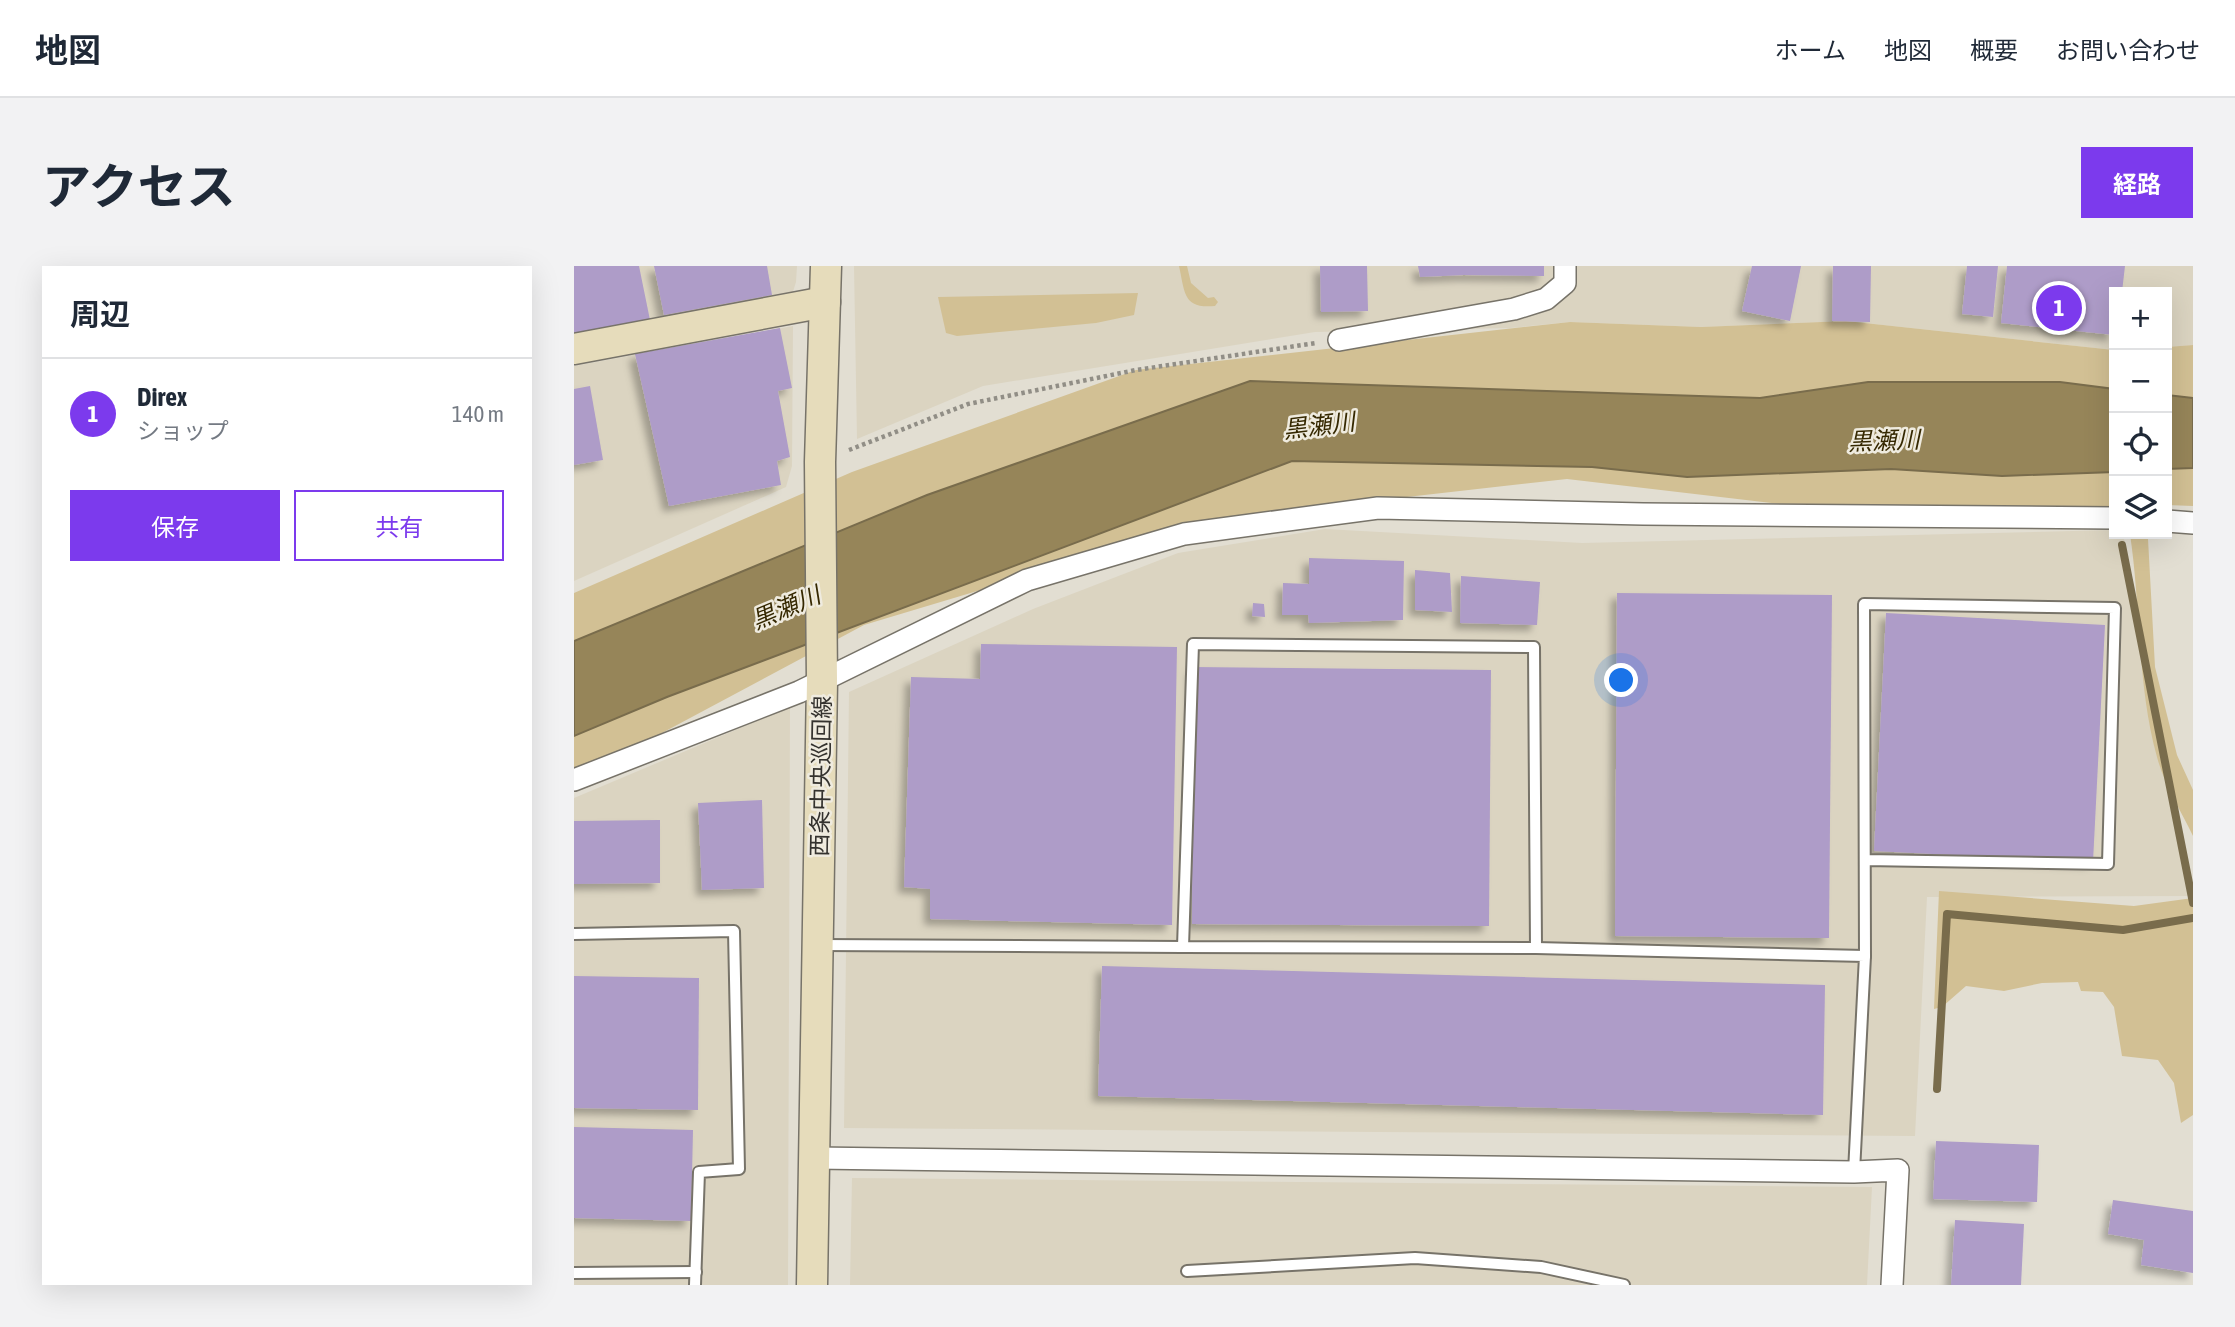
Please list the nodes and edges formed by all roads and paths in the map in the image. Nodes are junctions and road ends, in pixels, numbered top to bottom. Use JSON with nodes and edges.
{"nodes":[{"id":1,"x":826,"y":266,"type":"edge"},
{"id":2,"x":1565,"y":266,"type":"edge"},
{"id":3,"x":825,"y":302,"type":"junction"},
{"id":4,"x":1339,"y":340,"type":"joint"},
{"id":5,"x":574,"y":349,"type":"edge"},
{"id":6,"x":848,"y":450,"type":"dead end"},
{"id":7,"x":2109,"y":518,"type":"edge"},
{"id":8,"x":2172,"y":521,"type":"edge"},
{"id":9,"x":2193,"y":523,"type":"edge"},
{"id":10,"x":822,"y":681,"type":"junction"},
{"id":11,"x":574,"y":780,"type":"edge"},
{"id":12,"x":1865,"y":860,"type":"junction"},
{"id":13,"x":574,"y":934,"type":"edge"},
{"id":14,"x":819,"y":945,"type":"junction"},
{"id":15,"x":1183,"y":947,"type":"junction"},
{"id":16,"x":1536,"y":948,"type":"junction"},
{"id":17,"x":1865,"y":957,"type":"junction"},
{"id":18,"x":815,"y":1158,"type":"junction"},
{"id":19,"x":1854,"y":1172,"type":"junction"},
{"id":20,"x":1187,"y":1271,"type":"dead end"},
{"id":21,"x":696,"y":1272,"type":"junction"},
{"id":22,"x":574,"y":1273,"type":"edge"},
{"id":23,"x":695,"y":1285,"type":"edge"},
{"id":24,"x":812,"y":1285,"type":"edge"},
{"id":25,"x":1624,"y":1285,"type":"edge"},
{"id":26,"x":1892,"y":1285,"type":"edge"}],
"edges":[{"from":1,"to":3,"type":"street","name":"西条中央巡回線"},
{"from":2,"to":4,"type":"street"},
{"from":3,"to":5,"type":"street"},
{"from":3,"to":10,"type":"street","name":"西条中央巡回線"},
{"from":4,"to":6,"type":"path"},
{"from":7,"to":10,"type":"street"},
{"from":8,"to":9,"type":"street"},
{"from":10,"to":11,"type":"street"},
{"from":10,"to":14,"type":"street","name":"西条中央巡回線"},
{"from":12,"to":12,"type":"lane"},
{"from":12,"to":17,"type":"lane"},
{"from":13,"to":21,"type":"lane"},
{"from":14,"to":15,"type":"lane"},
{"from":14,"to":18,"type":"street","name":"西条中央巡回線"},
{"from":15,"to":16,"type":"lane"},
{"from":15,"to":16,"type":"lane"},
{"from":16,"to":17,"type":"lane"},
{"from":17,"to":19,"type":"lane"},
{"from":18,"to":19,"type":"street"},
{"from":18,"to":24,"type":"street","name":"西条中央巡回線"},
{"from":19,"to":26,"type":"street"},
{"from":20,"to":25,"type":"lane"},
{"from":21,"to":22,"type":"lane"},
{"from":21,"to":23,"type":"lane"}]}
